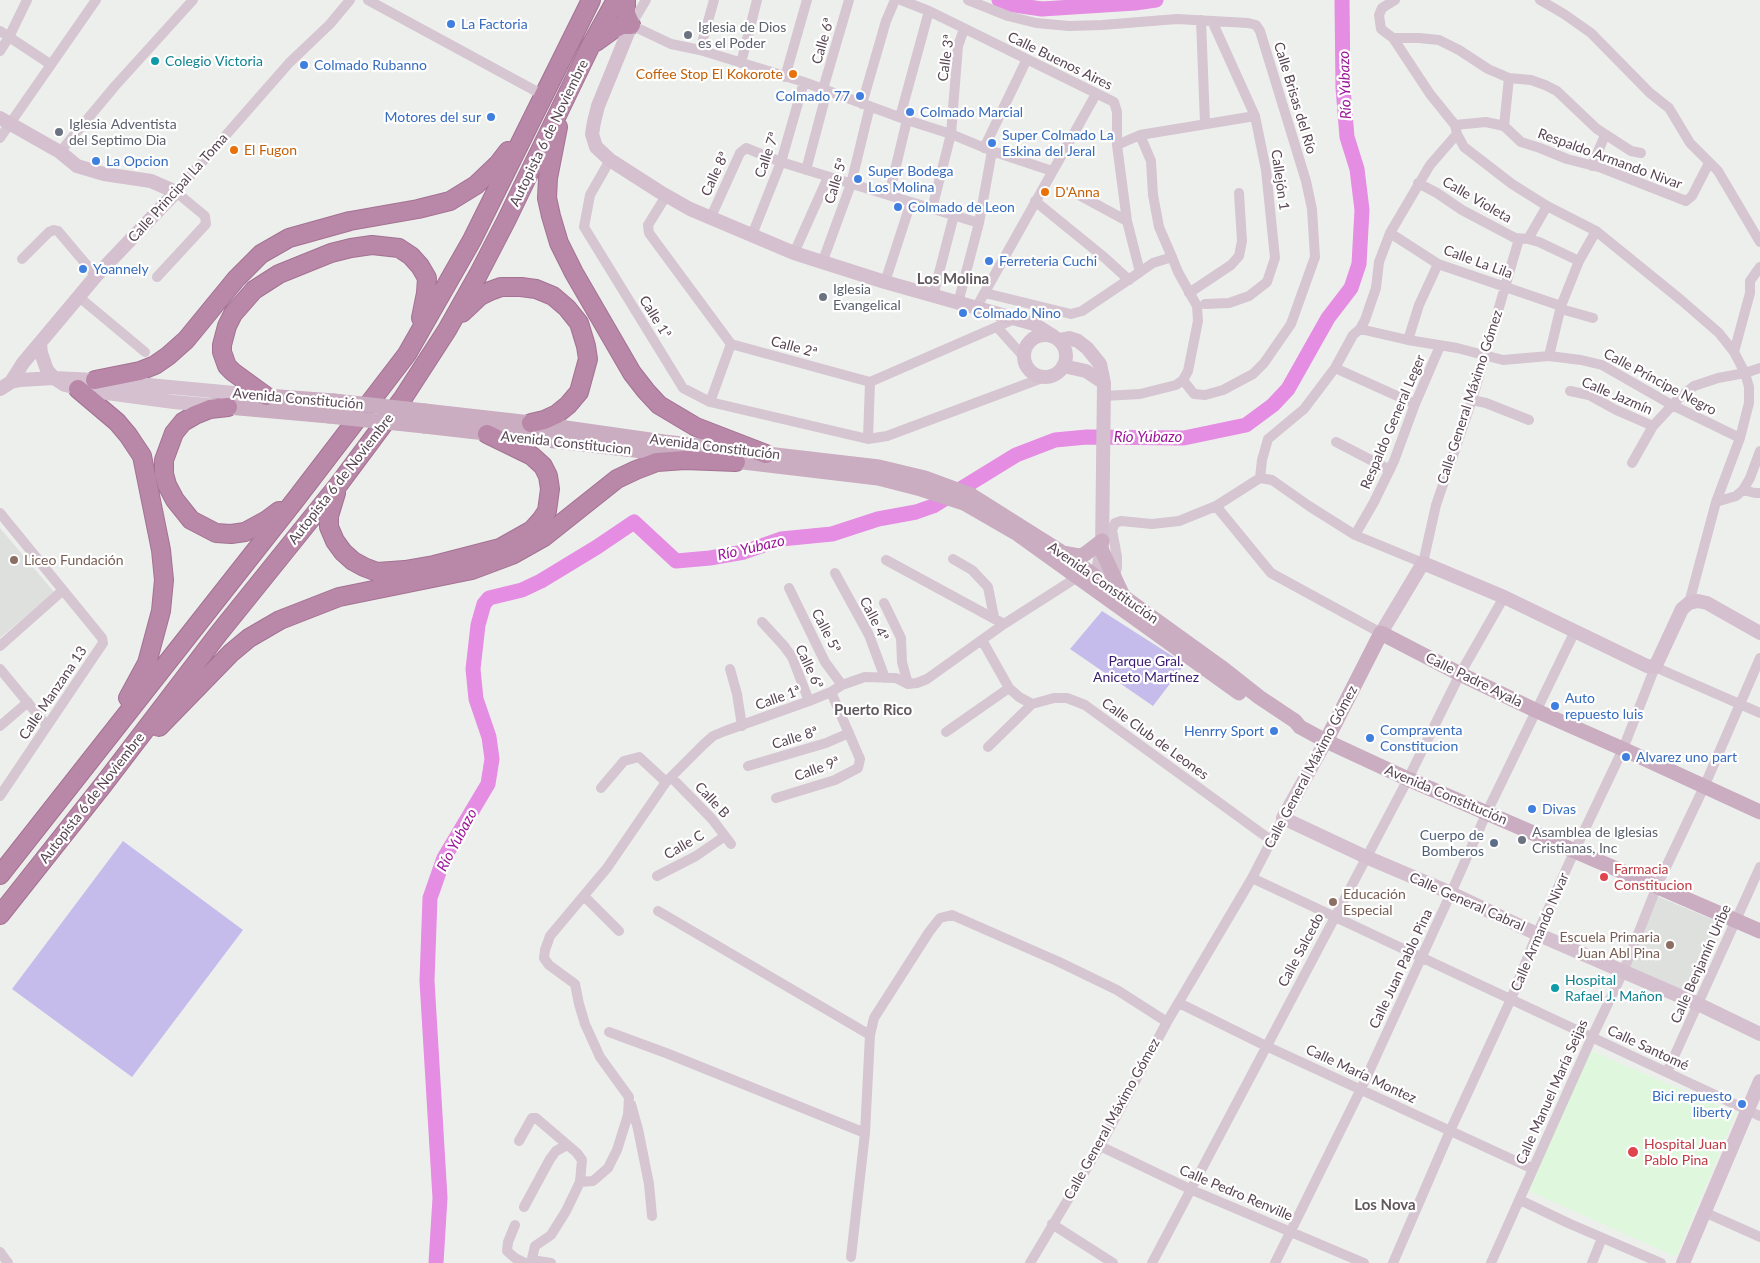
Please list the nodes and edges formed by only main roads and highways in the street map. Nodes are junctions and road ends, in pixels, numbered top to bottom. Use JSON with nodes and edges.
{"nodes":[{"id":1,"x":591,"y":0,"type":"edge"},
{"id":2,"x":616,"y":0,"type":"edge"},
{"id":3,"x":626,"y":0,"type":"edge"},
{"id":4,"x":591,"y":45,"type":"junction"},
{"id":5,"x":562,"y":105,"type":"junction"},
{"id":6,"x":530,"y":123,"type":"junction"},
{"id":7,"x":447,"y":330,"type":"junction"},
{"id":8,"x":406,"y":354,"type":"junction"},
{"id":9,"x":95,"y":380,"type":"road end"},
{"id":10,"x":78,"y":388,"type":"road end"},
{"id":11,"x":266,"y":396,"type":"joint"},
{"id":12,"x":228,"y":407,"type":"joint"},
{"id":13,"x":331,"y":409,"type":"junction"},
{"id":14,"x":425,"y":418,"type":"junction"},
{"id":15,"x":531,"y":423,"type":"junction"},
{"id":16,"x":487,"y":434,"type":"junction"},
{"id":17,"x":766,"y":454,"type":"junction"},
{"id":18,"x":736,"y":462,"type":"junction"},
{"id":19,"x":879,"y":472,"type":"junction"},
{"id":20,"x":339,"y":484,"type":"junction"},
{"id":21,"x":296,"y":499,"type":"junction"},
{"id":22,"x":968,"y":499,"type":"junction"},
{"id":23,"x":1063,"y":553,"type":"junction"},
{"id":24,"x":1096,"y":581,"type":"junction"},
{"id":25,"x":1381,"y":633,"type":"joint"},
{"id":26,"x":1300,"y":728,"type":"junction"},
{"id":27,"x":1326,"y":741,"type":"junction"},
{"id":28,"x":103,"y":785,"type":"junction"},
{"id":29,"x":1760,"y":812,"type":"edge"},
{"id":30,"x":0,"y":863,"type":"edge"},
{"id":31,"x":0,"y":875,"type":"edge"},
{"id":32,"x":0,"y":915,"type":"edge"},
{"id":33,"x":1760,"y":931,"type":"edge"}],
"edges":[{"from":1,"to":6,"type":"highway","name":"Autopista 6 de Noviembre"},
{"from":2,"to":4,"type":"highway","name":"Autopista 6 de Noviembre"},
{"from":3,"to":4,"type":"highway"},
{"from":4,"to":5,"type":"highway","name":"Autopista 6 de Noviembre"},
{"from":5,"to":7,"type":"highway","name":"Autopista 6 de Noviembre"},
{"from":5,"to":17,"type":"highway"},
{"from":6,"to":8,"type":"highway","name":"Autopista 6 de Noviembre"},
{"from":6,"to":9,"type":"highway"},
{"from":7,"to":15,"type":"highway"},
{"from":7,"to":20,"type":"highway","name":"Autopista 6 de Noviembre"},
{"from":8,"to":11,"type":"highway"},
{"from":8,"to":21,"type":"highway","name":"Autopista 6 de Noviembre"},
{"from":10,"to":30,"type":"highway"},
{"from":11,"to":13,"type":"main road","name":"Avenida Constitución"},
{"from":12,"to":13,"type":"main road","name":"Avenida Constitución"},
{"from":12,"to":21,"type":"highway"},
{"from":13,"to":14,"type":"main road","name":"Avenida Constitucion","bridge":true},
{"from":14,"to":15,"type":"main road","name":"Avenida Constitución"},
{"from":14,"to":16,"type":"main road","name":"Avenida Constitucion"},
{"from":15,"to":17,"type":"main road","name":"Avenida Constitución"},
{"from":16,"to":18,"type":"main road","name":"Avenida Constitucion"},
{"from":16,"to":20,"type":"highway"},
{"from":17,"to":19,"type":"main road","name":"Avenida Constitución"},
{"from":18,"to":19,"type":"main road","name":"Avenida Constitucion"},
{"from":18,"to":28,"type":"highway"},
{"from":19,"to":22,"type":"main road","name":"Avenida Constitucion"},
{"from":20,"to":28,"type":"highway","name":"Autopista 6 de Noviembre"},
{"from":21,"to":31,"type":"highway","name":"Autopista 6 de Noviembre"},
{"from":22,"to":23,"type":"main road","name":"Avenida Constitución"},
{"from":22,"to":24,"type":"main road","name":"Avenida Constitucion"},
{"from":23,"to":24,"type":"main road","name":"Avenida Constitución"},
{"from":23,"to":24,"type":"main road"},
{"from":24,"to":26,"type":"main road","name":"Avenida Constitución"},
{"from":24,"to":26,"type":"main road","name":"Avenida Constitucion"},
{"from":25,"to":27,"type":"main road","name":"Calle General Máximo Gómez"},
{"from":25,"to":29,"type":"main road","name":"Calle Padre Ayala"},
{"from":26,"to":27,"type":"main road","name":"Avenida Constitución"},
{"from":27,"to":33,"type":"main road","name":"Avenida Constitución"},
{"from":28,"to":32,"type":"highway","name":"Autopista 6 de Noviembre"}]}
